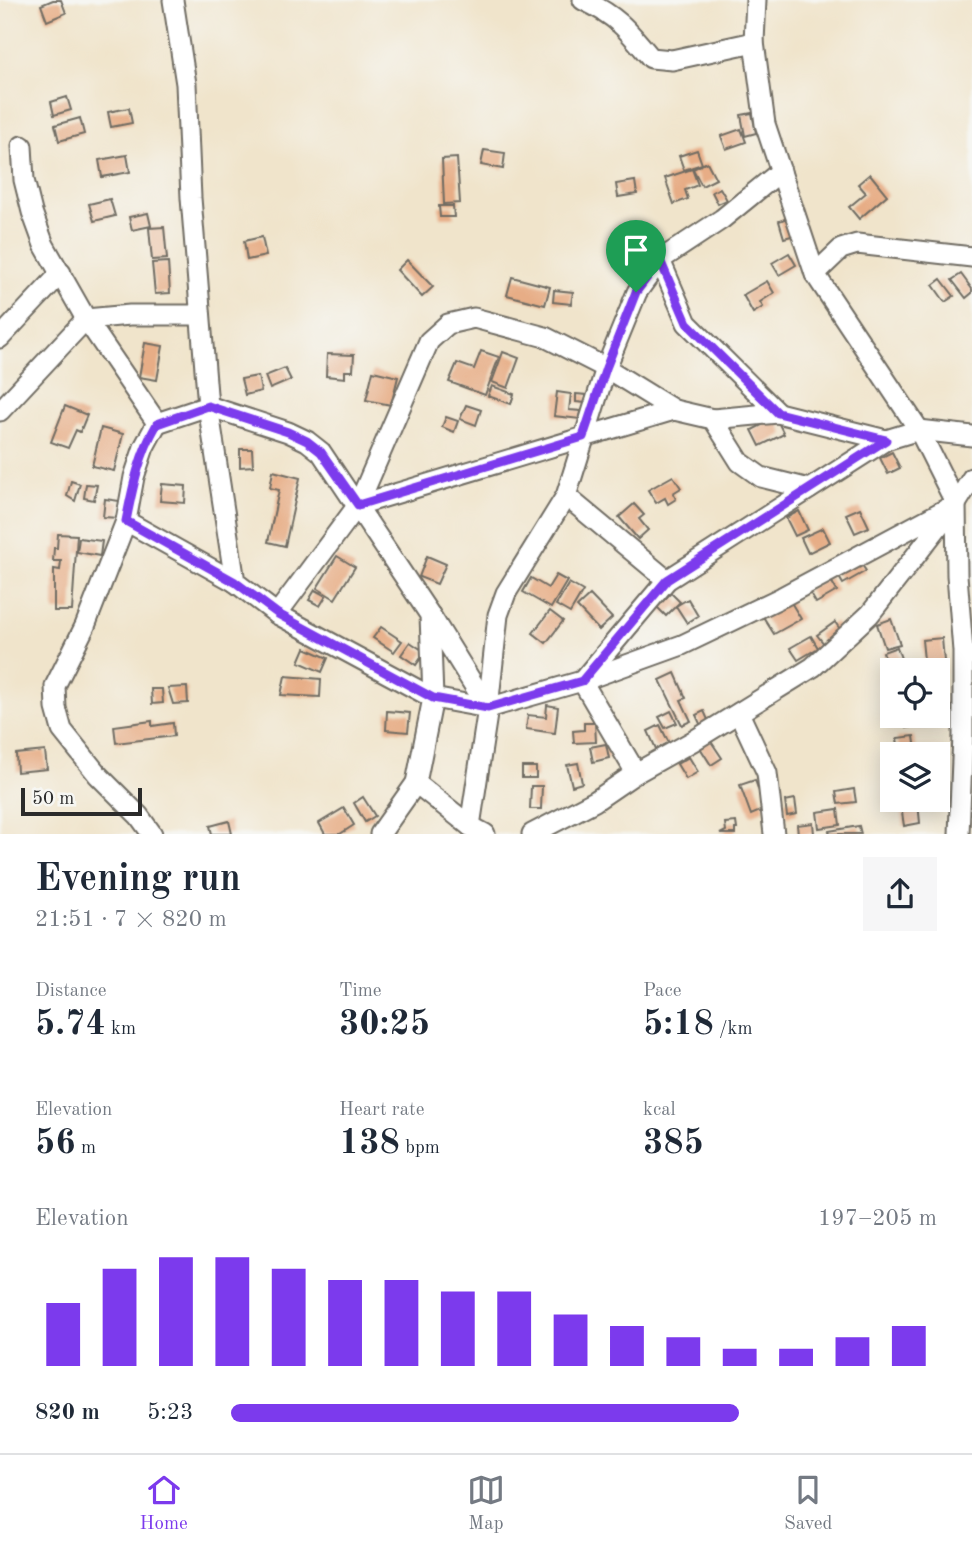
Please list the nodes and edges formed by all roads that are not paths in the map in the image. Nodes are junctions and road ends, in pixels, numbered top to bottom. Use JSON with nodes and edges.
{"nodes":[{"id":1,"x":173,"y":0,"type":"edge"},
{"id":2,"x":583,"y":0,"type":"edge"},
{"id":3,"x":756,"y":0,"type":"edge"},
{"id":4,"x":754,"y":42,"type":"junction"},
{"id":5,"x":22,"y":146,"type":"dead end"},
{"id":6,"x":780,"y":171,"type":"junction"},
{"id":7,"x":972,"y":257,"type":"edge"},
{"id":8,"x":660,"y":260,"type":"junction"},
{"id":9,"x":61,"y":273,"type":"junction"},
{"id":10,"x":815,"y":274,"type":"junction"},
{"id":11,"x":199,"y":316,"type":"junction"},
{"id":12,"x":86,"y":319,"type":"junction"},
{"id":13,"x":0,"y":338,"type":"edge"},
{"id":14,"x":606,"y":368,"type":"junction"},
{"id":15,"x":208,"y":406,"type":"junction"},
{"id":16,"x":674,"y":410,"type":"junction"},
{"id":17,"x":0,"y":411,"type":"edge"},
{"id":18,"x":778,"y":413,"type":"junction"},
{"id":19,"x":713,"y":419,"type":"junction"},
{"id":20,"x":157,"y":424,"type":"junction"},
{"id":21,"x":919,"y":430,"type":"junction"},
{"id":22,"x":972,"y":436,"type":"edge"},
{"id":23,"x":583,"y":437,"type":"junction"},
{"id":24,"x":886,"y":440,"type":"junction"},
{"id":25,"x":972,"y":478,"type":"edge"},
{"id":26,"x":809,"y":489,"type":"junction"},
{"id":27,"x":566,"y":496,"type":"junction"},
{"id":28,"x":964,"y":502,"type":"edge"},
{"id":29,"x":358,"y":505,"type":"junction"},
{"id":30,"x":126,"y":521,"type":"junction"},
{"id":31,"x":667,"y":580,"type":"junction"},
{"id":32,"x":235,"y":582,"type":"junction"},
{"id":33,"x":278,"y":614,"type":"junction"},
{"id":34,"x":430,"y":615,"type":"junction"},
{"id":35,"x":582,"y":681,"type":"junction"},
{"id":36,"x":433,"y":698,"type":"junction"},
{"id":37,"x":488,"y":708,"type":"junction"},
{"id":38,"x":739,"y":713,"type":"junction"},
{"id":39,"x":968,"y":730,"type":"edge"},
{"id":40,"x":636,"y":773,"type":"junction"},
{"id":41,"x":416,"y":783,"type":"junction"},
{"id":42,"x":478,"y":830,"type":"edge"},
{"id":43,"x":152,"y":834,"type":"edge"},
{"id":44,"x":380,"y":834,"type":"edge"},
{"id":45,"x":532,"y":834,"type":"edge"},
{"id":46,"x":774,"y":834,"type":"edge"},
{"id":47,"x":959,"y":834,"type":"edge"}],
"edges":[{"from":1,"to":11,"type":"street"},
{"from":2,"to":4,"type":"street"},
{"from":3,"to":4,"type":"street"},
{"from":4,"to":6,"type":"street"},
{"from":5,"to":9,"type":"street"},
{"from":6,"to":8,"type":"street"},
{"from":6,"to":10,"type":"street"},
{"from":7,"to":10,"type":"street"},
{"from":8,"to":14,"type":"street"},
{"from":8,"to":18,"type":"street"},
{"from":9,"to":12,"type":"street"},
{"from":9,"to":13,"type":"street"},
{"from":10,"to":21,"type":"street"},
{"from":11,"to":12,"type":"street"},
{"from":11,"to":15,"type":"street"},
{"from":12,"to":17,"type":"street"},
{"from":12,"to":20,"type":"street"},
{"from":14,"to":16,"type":"street"},
{"from":14,"to":23,"type":"street"},
{"from":14,"to":29,"type":"street"},
{"from":15,"to":20,"type":"street"},
{"from":15,"to":29,"type":"street"},
{"from":15,"to":32,"type":"street"},
{"from":16,"to":19,"type":"street"},
{"from":16,"to":23,"type":"street"},
{"from":18,"to":19,"type":"street"},
{"from":18,"to":24,"type":"street"},
{"from":19,"to":26,"type":"street"},
{"from":20,"to":30,"type":"street"},
{"from":21,"to":22,"type":"street"},
{"from":21,"to":24,"type":"street"},
{"from":21,"to":28,"type":"street"},
{"from":23,"to":27,"type":"street"},
{"from":23,"to":29,"type":"street"},
{"from":24,"to":26,"type":"street"},
{"from":25,"to":28,"type":"street"},
{"from":26,"to":31,"type":"street"},
{"from":27,"to":31,"type":"street"},
{"from":27,"to":37,"type":"street"},
{"from":28,"to":35,"type":"street"},
{"from":28,"to":38,"type":"street"},
{"from":28,"to":39,"type":"street"},
{"from":29,"to":33,"type":"street"},
{"from":29,"to":34,"type":"street"},
{"from":30,"to":32,"type":"street"},
{"from":30,"to":43,"type":"street"},
{"from":31,"to":35,"type":"street"},
{"from":32,"to":33,"type":"street"},
{"from":33,"to":36,"type":"street"},
{"from":34,"to":36,"type":"street"},
{"from":34,"to":37,"type":"street"},
{"from":35,"to":37,"type":"street"},
{"from":35,"to":40,"type":"street"},
{"from":36,"to":37,"type":"street"},
{"from":36,"to":41,"type":"street"},
{"from":37,"to":42,"type":"street"},
{"from":38,"to":40,"type":"street"},
{"from":38,"to":46,"type":"street"},
{"from":39,"to":47,"type":"street"},
{"from":40,"to":45,"type":"street"},
{"from":41,"to":42,"type":"street"},
{"from":41,"to":44,"type":"street"}]}
